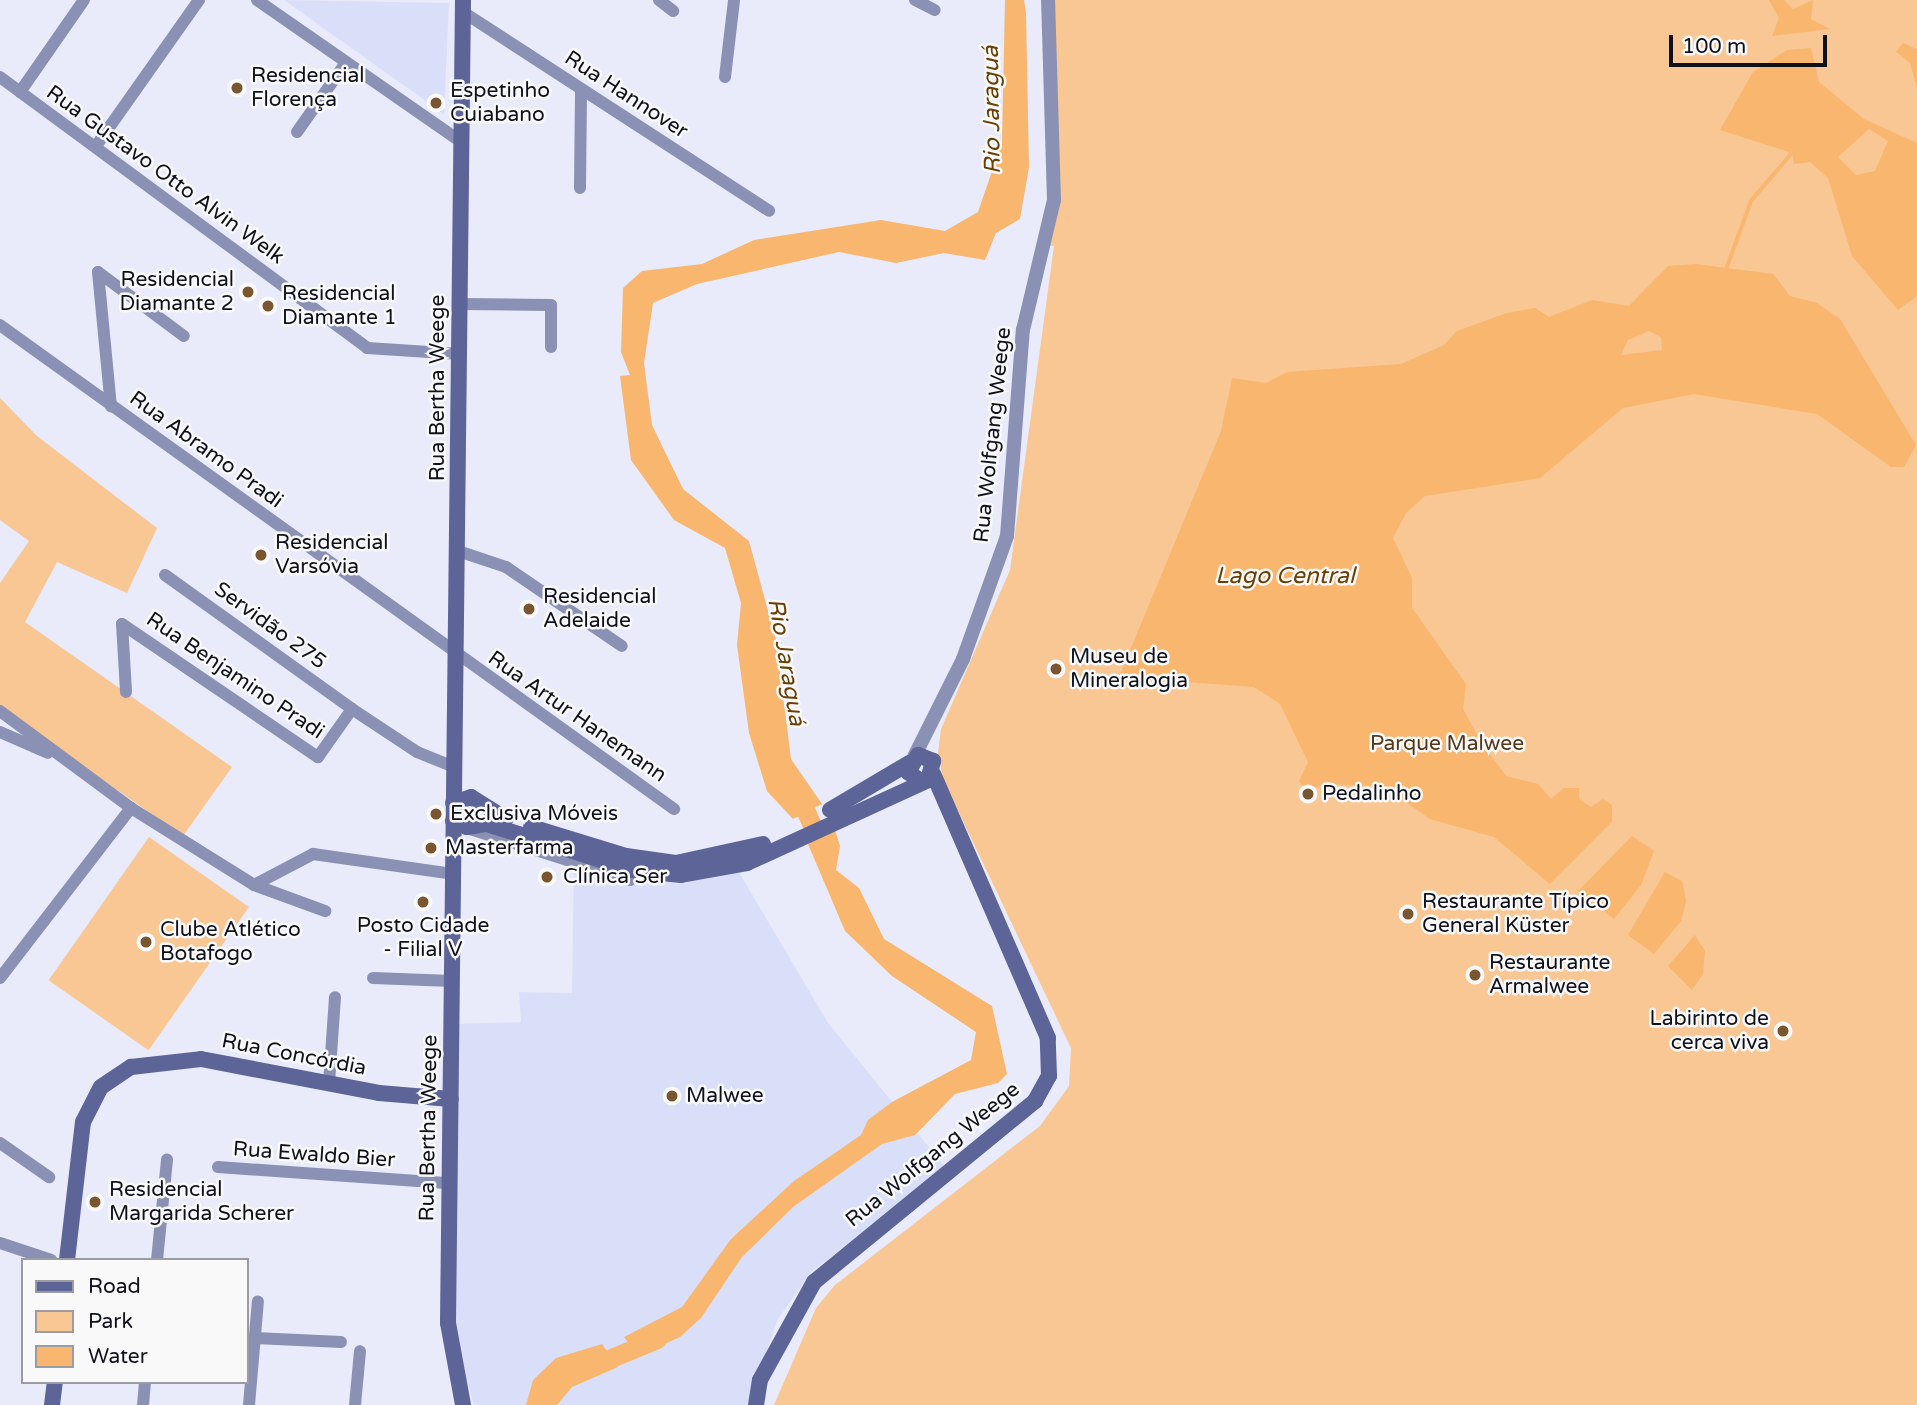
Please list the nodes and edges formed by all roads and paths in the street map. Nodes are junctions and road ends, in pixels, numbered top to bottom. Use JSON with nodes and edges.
{"nodes":[{"id":1,"x":84,"y":0,"type":"edge"},
{"id":2,"x":199,"y":0,"type":"edge"},
{"id":3,"x":257,"y":0,"type":"edge"},
{"id":4,"x":659,"y":0,"type":"edge"},
{"id":5,"x":734,"y":0,"type":"edge"},
{"id":6,"x":915,"y":0,"type":"edge"},
{"id":7,"x":1048,"y":0,"type":"edge"},
{"id":8,"x":463,"y":6,"type":"edge"},
{"id":9,"x":935,"y":10,"type":"dead end"},
{"id":10,"x":673,"y":11,"type":"dead end"},
{"id":11,"x":345,"y":64,"type":"junction"},
{"id":12,"x":0,"y":77,"type":"edge"},
{"id":13,"x":725,"y":77,"type":"dead end"},
{"id":14,"x":581,"y":89,"type":"junction"},
{"id":15,"x":20,"y":92,"type":"junction"},
{"id":16,"x":297,"y":132,"type":"dead end"},
{"id":17,"x":460,"y":141,"type":"junction"},
{"id":18,"x":96,"y":146,"type":"junction"},
{"id":19,"x":580,"y":188,"type":"dead end"},
{"id":20,"x":769,"y":211,"type":"dead end"},
{"id":21,"x":460,"y":304,"type":"junction"},
{"id":22,"x":0,"y":325,"type":"edge"},
{"id":23,"x":184,"y":336,"type":"dead end"},
{"id":24,"x":551,"y":347,"type":"dead end"},
{"id":25,"x":460,"y":354,"type":"junction"},
{"id":26,"x":111,"y":406,"type":"junction"},
{"id":27,"x":458,"y":551,"type":"junction"},
{"id":28,"x":165,"y":575,"type":"dead end"},
{"id":29,"x":622,"y":646,"type":"dead end"},
{"id":30,"x":457,"y":655,"type":"junction"},
{"id":31,"x":126,"y":692,"type":"dead end"},
{"id":32,"x":352,"y":709,"type":"junction"},
{"id":33,"x":0,"y":711,"type":"edge"},
{"id":34,"x":0,"y":732,"type":"edge"},
{"id":35,"x":929,"y":737,"type":"junction"},
{"id":36,"x":911,"y":760,"type":"junction"},
{"id":37,"x":67,"y":761,"type":"junction"},
{"id":38,"x":454,"y":771,"type":"junction"},
{"id":39,"x":929,"y":776,"type":"junction"},
{"id":40,"x":461,"y":800,"type":"junction"},
{"id":41,"x":849,"y":806,"type":"junction"},
{"id":42,"x":131,"y":807,"type":"junction"},
{"id":43,"x":484,"y":809,"type":"junction"},
{"id":44,"x":674,"y":809,"type":"dead end"},
{"id":45,"x":453,"y":821,"type":"junction"},
{"id":46,"x":473,"y":827,"type":"junction"},
{"id":47,"x":792,"y":835,"type":"junction"},
{"id":48,"x":453,"y":850,"type":"junction"},
{"id":49,"x":453,"y":874,"type":"junction"},
{"id":50,"x":630,"y":880,"type":"dead end"},
{"id":51,"x":254,"y":885,"type":"junction"},
{"id":52,"x":325,"y":911,"type":"dead end"},
{"id":53,"x":0,"y":978,"type":"edge"},
{"id":54,"x":373,"y":978,"type":"dead end"},
{"id":55,"x":452,"y":981,"type":"junction"},
{"id":56,"x":335,"y":997,"type":"dead end"},
{"id":57,"x":328,"y":1083,"type":"junction"},
{"id":58,"x":451,"y":1099,"type":"junction"},
{"id":59,"x":0,"y":1143,"type":"edge"},
{"id":60,"x":167,"y":1159,"type":"dead end"},
{"id":61,"x":218,"y":1167,"type":"dead end"},
{"id":62,"x":50,"y":1177,"type":"dead end"},
{"id":63,"x":450,"y":1183,"type":"junction"},
{"id":64,"x":0,"y":1243,"type":"edge"},
{"id":65,"x":45,"y":1258,"type":"edge"},
{"id":66,"x":67,"y":1258,"type":"edge"},
{"id":67,"x":157,"y":1258,"type":"edge"},
{"id":68,"x":258,"y":1301,"type":"dead end"},
{"id":69,"x":255,"y":1338,"type":"junction"},
{"id":70,"x":341,"y":1342,"type":"dead end"},
{"id":71,"x":360,"y":1352,"type":"dead end"},
{"id":72,"x":55,"y":1384,"type":"edge"},
{"id":73,"x":145,"y":1384,"type":"edge"},
{"id":74,"x":52,"y":1405,"type":"edge"},
{"id":75,"x":143,"y":1405,"type":"edge"},
{"id":76,"x":249,"y":1405,"type":"edge"},
{"id":77,"x":355,"y":1405,"type":"edge"},
{"id":78,"x":463,"y":1405,"type":"edge"},
{"id":79,"x":756,"y":1405,"type":"edge"}],
"edges":[{"from":1,"to":15,"type":"street"},
{"from":2,"to":18,"type":"street"},
{"from":3,"to":11,"type":"street"},
{"from":4,"to":10,"type":"street"},
{"from":5,"to":13,"type":"street"},
{"from":6,"to":9,"type":"street"},
{"from":7,"to":35,"type":"street","name":"Rua Wolfgang Weege"},
{"from":8,"to":14,"type":"street","name":"Rua Hannover"},
{"from":8,"to":17,"type":"main road","name":"Rua Bertha Weege"},
{"from":11,"to":16,"type":"street"},
{"from":11,"to":17,"type":"street"},
{"from":12,"to":15,"type":"street","name":"Rua Gustavo Otto Alvin Welk"},
{"from":14,"to":19,"type":"street"},
{"from":14,"to":20,"type":"street","name":"Rua Hannover"},
{"from":15,"to":18,"type":"street","name":"Rua Gustavo Otto Alvin Welk"},
{"from":17,"to":21,"type":"main road","name":"Rua Bertha Weege"},
{"from":18,"to":25,"type":"street","name":"Rua Gustavo Otto Alvin Welk"},
{"from":21,"to":24,"type":"street"},
{"from":21,"to":25,"type":"main road","name":"Rua Bertha Weege"},
{"from":22,"to":26,"type":"street","name":"Rua Abramo Pradi"},
{"from":23,"to":26,"type":"street"},
{"from":25,"to":27,"type":"main road","name":"Rua Bertha Weege"},
{"from":26,"to":30,"type":"street","name":"Rua Abramo Pradi"},
{"from":27,"to":29,"type":"street"},
{"from":27,"to":30,"type":"main road","name":"Rua Bertha Weege"},
{"from":28,"to":32,"type":"street","name":"Servidão 275"},
{"from":30,"to":38,"type":"main road","name":"Rua Bertha Weege"},
{"from":30,"to":44,"type":"street","name":"Rua Artur Hanemann"},
{"from":31,"to":32,"type":"street","name":"Rua Benjamino Pradi"},
{"from":32,"to":38,"type":"street","name":"Rua Benjamino Pradi"},
{"from":33,"to":37,"type":"street"},
{"from":34,"to":37,"type":"street"},
{"from":35,"to":36,"type":"street","name":"Rua Wolfgang Weege"},
{"from":35,"to":39,"type":"street","name":"Rua Wolfgang Weege"},
{"from":36,"to":39,"type":"main road"},
{"from":36,"to":39,"type":"main road"},
{"from":36,"to":41,"type":"main road"},
{"from":37,"to":42,"type":"street"},
{"from":38,"to":40,"type":"main road","name":"Rua Bertha Weege"},
{"from":39,"to":41,"type":"main road"},
{"from":39,"to":79,"type":"main road","name":"Rua Wolfgang Weege"},
{"from":40,"to":43,"type":"main road"},
{"from":40,"to":45,"type":"main road","name":"Rua Bertha Weege"},
{"from":41,"to":47,"type":"main road"},
{"from":42,"to":51,"type":"street"},
{"from":42,"to":53,"type":"street"},
{"from":43,"to":46,"type":"main road"},
{"from":43,"to":47,"type":"main road"},
{"from":45,"to":46,"type":"main road"},
{"from":45,"to":48,"type":"main road","name":"Rua Bertha Weege"},
{"from":46,"to":47,"type":"main road"},
{"from":46,"to":48,"type":"main road"},
{"from":46,"to":50,"type":"street"},
{"from":48,"to":49,"type":"main road","name":"Rua Bertha Weege"},
{"from":49,"to":51,"type":"street"},
{"from":49,"to":55,"type":"main road","name":"Rua Bertha Weege"},
{"from":51,"to":52,"type":"street"},
{"from":54,"to":55,"type":"street"},
{"from":55,"to":58,"type":"main road","name":"Rua Bertha Weege"},
{"from":56,"to":57,"type":"street"},
{"from":57,"to":58,"type":"main road","name":"Rua Concórdia"},
{"from":57,"to":66,"type":"main road","name":"Rua Concórdia"},
{"from":58,"to":63,"type":"main road","name":"Rua Bertha Weege"},
{"from":59,"to":62,"type":"street"},
{"from":60,"to":67,"type":"street"},
{"from":61,"to":63,"type":"street","name":"Rua Ewaldo Bier"},
{"from":63,"to":78,"type":"main road","name":"Rua Bertha Weege"},
{"from":64,"to":65,"type":"street"},
{"from":68,"to":69,"type":"street"},
{"from":69,"to":70,"type":"street"},
{"from":69,"to":76,"type":"street"},
{"from":71,"to":77,"type":"street"},
{"from":72,"to":74,"type":"main road"},
{"from":73,"to":75,"type":"street"}]}
